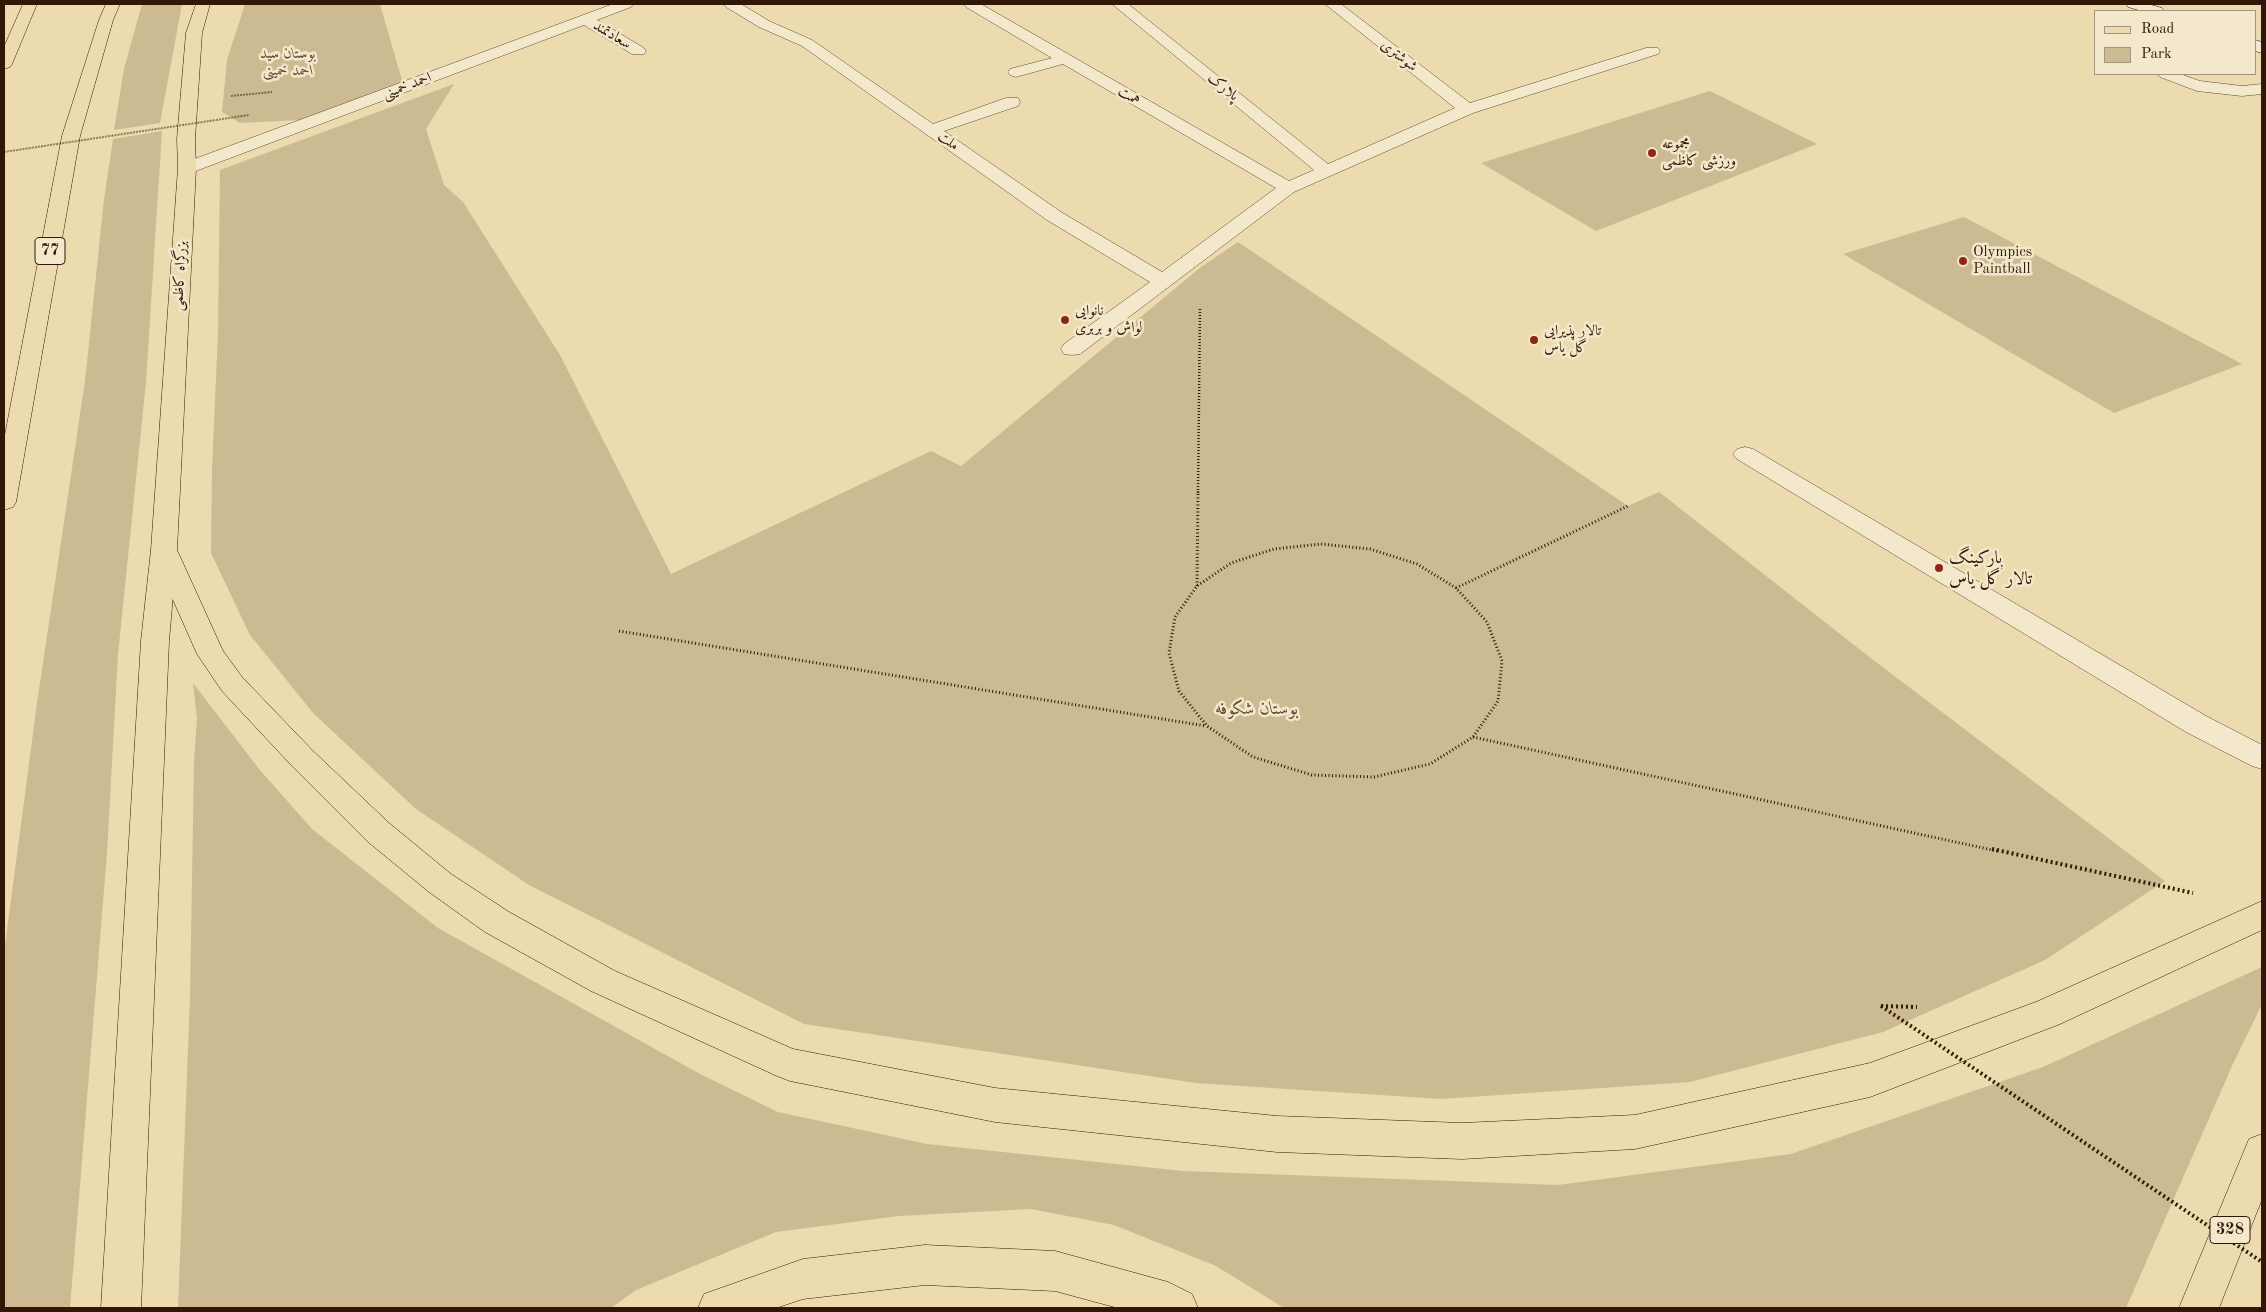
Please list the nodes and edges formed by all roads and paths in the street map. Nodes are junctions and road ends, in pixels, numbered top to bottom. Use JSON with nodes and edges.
{"nodes":[{"id":1,"x":30,"y":4,"type":"edge"},
{"id":2,"x":113,"y":4,"type":"edge"},
{"id":3,"x":203,"y":4,"type":"edge"},
{"id":4,"x":626,"y":4,"type":"edge"},
{"id":5,"x":731,"y":4,"type":"edge"},
{"id":6,"x":970,"y":4,"type":"edge"},
{"id":7,"x":1119,"y":4,"type":"edge"},
{"id":8,"x":1332,"y":4,"type":"edge"},
{"id":9,"x":2133,"y":4,"type":"edge"},
{"id":10,"x":2153,"y":10,"type":"edge"},
{"id":11,"x":585,"y":19,"type":"junction"},
{"id":12,"x":638,"y":51,"type":"dead end"},
{"id":13,"x":1652,"y":51,"type":"dead end"},
{"id":14,"x":1065,"y":59,"type":"junction"},
{"id":15,"x":4,"y":64,"type":"edge"},
{"id":16,"x":1016,"y":72,"type":"dead end"},
{"id":17,"x":2169,"y":75,"type":"edge"},
{"id":18,"x":2262,"y":89,"type":"edge"},
{"id":19,"x":1012,"y":102,"type":"dead end"},
{"id":20,"x":1466,"y":109,"type":"junction"},
{"id":21,"x":249,"y":114,"type":"dead end"},
{"id":22,"x":931,"y":130,"type":"junction"},
{"id":23,"x":4,"y":152,"type":"edge"},
{"id":24,"x":187,"y":168,"type":"junction"},
{"id":25,"x":1326,"y":171,"type":"junction"},
{"id":26,"x":1288,"y":188,"type":"junction"},
{"id":27,"x":1163,"y":281,"type":"junction"},
{"id":28,"x":1200,"y":307,"type":"dead end"},
{"id":29,"x":1072,"y":349,"type":"dead end"},
{"id":30,"x":1745,"y":454,"type":"dead end"},
{"id":31,"x":4,"y":502,"type":"edge"},
{"id":32,"x":1628,"y":506,"type":"dead end"},
{"id":33,"x":164,"y":550,"type":"junction"},
{"id":34,"x":1196,"y":586,"type":"junction"},
{"id":35,"x":1456,"y":588,"type":"junction"},
{"id":36,"x":619,"y":631,"type":"dead end"},
{"id":37,"x":1207,"y":726,"type":"junction"},
{"id":38,"x":1473,"y":737,"type":"junction"},
{"id":39,"x":2262,"y":758,"type":"edge"},
{"id":40,"x":2197,"y":894,"type":"dead end"},
{"id":41,"x":2262,"y":915,"type":"edge"},
{"id":42,"x":1880,"y":1006,"type":"dead end"},
{"id":43,"x":2262,"y":1152,"type":"edge"},
{"id":44,"x":2262,"y":1262,"type":"edge"},
{"id":45,"x":121,"y":1308,"type":"edge"},
{"id":46,"x":718,"y":1308,"type":"edge"},
{"id":47,"x":1178,"y":1308,"type":"edge"},
{"id":48,"x":2198,"y":1308,"type":"edge"}],
"edges":[{"from":1,"to":15,"type":"main road"},
{"from":2,"to":31,"type":"main road","number":"77"},
{"from":3,"to":24,"type":"main road","name":"بزرگراه کاظمی"},
{"from":4,"to":11,"type":"street","name":"احمد خمینی"},
{"from":5,"to":22,"type":"street","name":"ملت"},
{"from":6,"to":14,"type":"street","name":"همت"},
{"from":7,"to":25,"type":"street","name":"پلارک"},
{"from":8,"to":20,"type":"street","name":"شوشتری"},
{"from":9,"to":10,"type":"street"},
{"from":11,"to":12,"type":"street","name":"سعادتمند"},
{"from":11,"to":24,"type":"street","name":"احمد خمینی"},
{"from":13,"to":20,"type":"street"},
{"from":14,"to":16,"type":"street"},
{"from":14,"to":26,"type":"street","name":"همت"},
{"from":17,"to":18,"type":"street"},
{"from":19,"to":22,"type":"street"},
{"from":20,"to":25,"type":"street"},
{"from":21,"to":23,"type":"path","bridge":true},
{"from":22,"to":27,"type":"street","name":"ملت"},
{"from":24,"to":33,"type":"main road","name":"بزرگراه کاظمی"},
{"from":25,"to":26,"type":"street"},
{"from":26,"to":27,"type":"street"},
{"from":27,"to":29,"type":"street"},
{"from":28,"to":34,"type":"path"},
{"from":30,"to":39,"type":"street"},
{"from":32,"to":35,"type":"path"},
{"from":33,"to":41,"type":"main road"},
{"from":33,"to":45,"type":"main road","name":"بزرگراه کاظمی"},
{"from":34,"to":35,"type":"path"},
{"from":34,"to":37,"type":"path"},
{"from":35,"to":38,"type":"path"},
{"from":36,"to":37,"type":"path"},
{"from":37,"to":38,"type":"path"},
{"from":38,"to":40,"type":"path"},
{"from":42,"to":44,"type":"path","bridge":true},
{"from":43,"to":48,"type":"main road","number":"328"},
{"from":46,"to":47,"type":"main road"}]}
